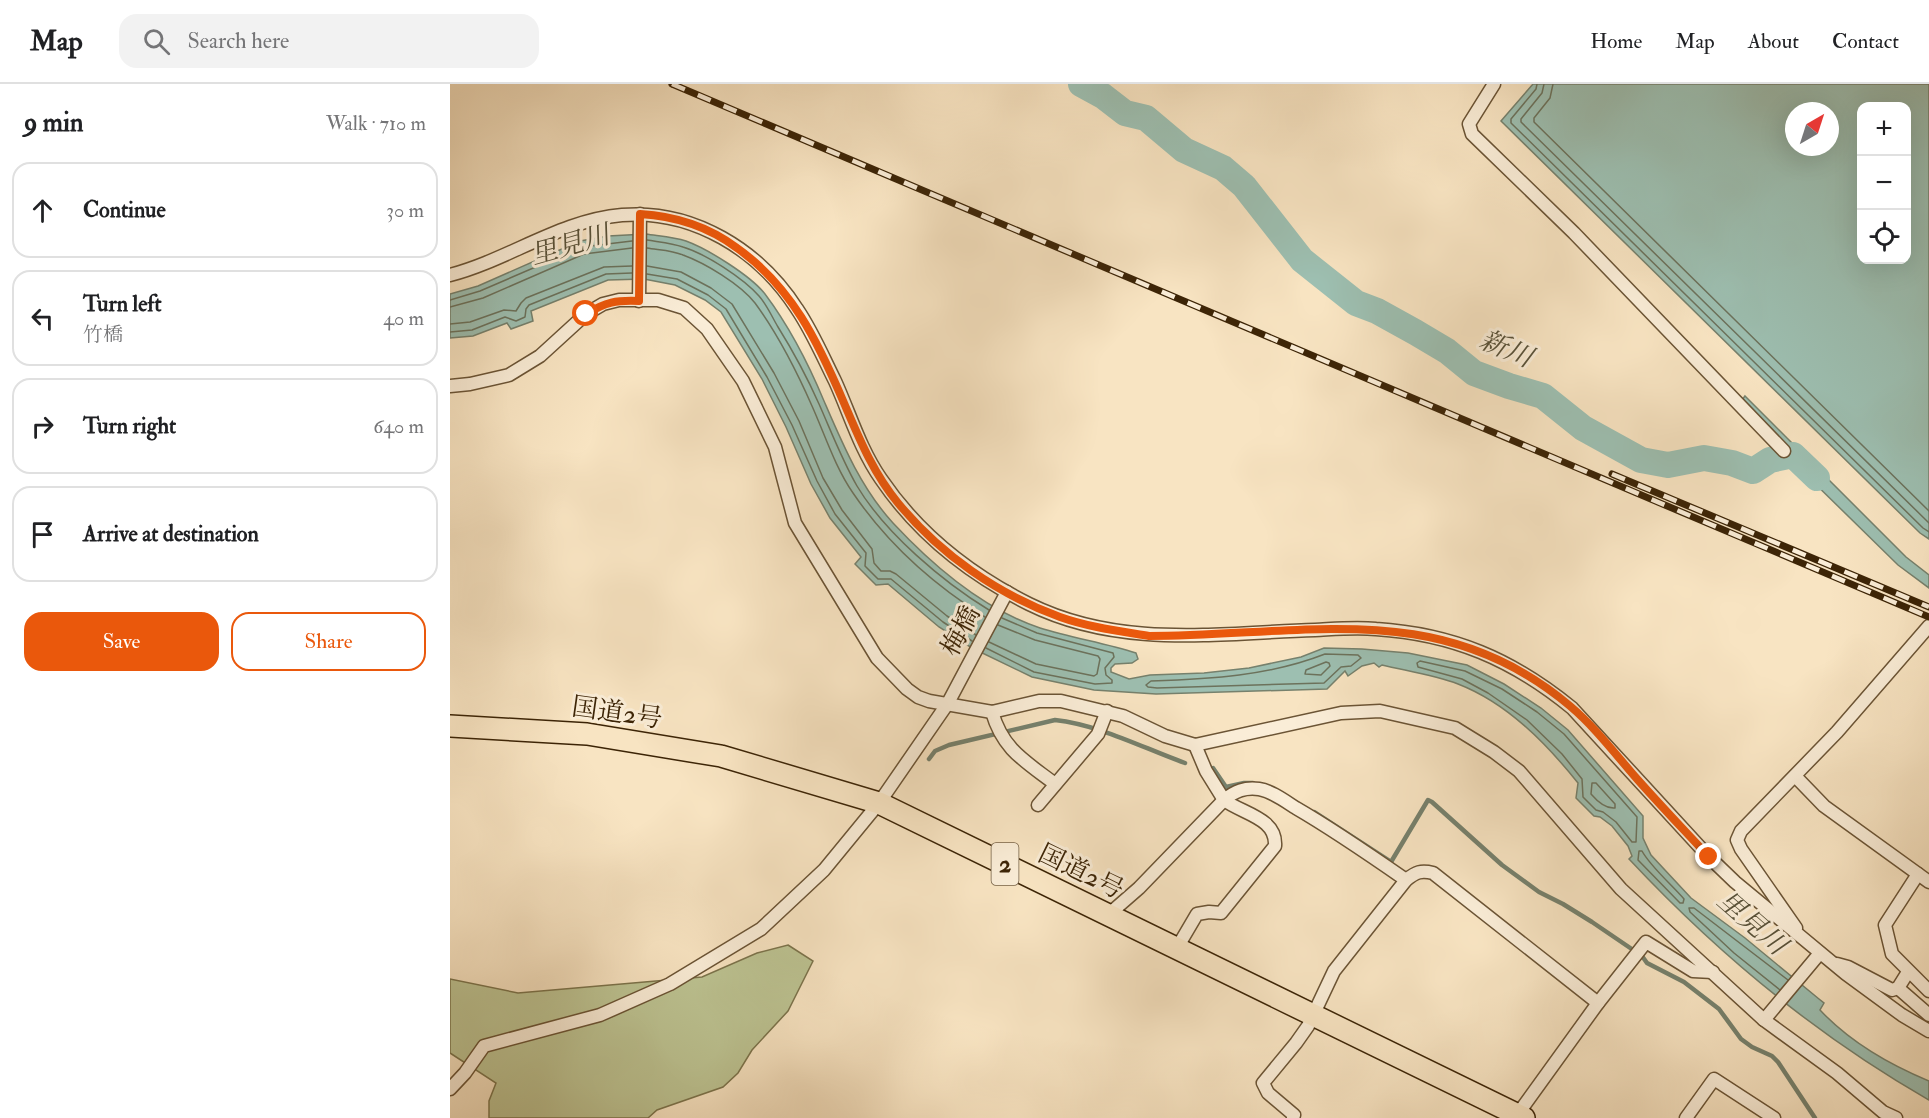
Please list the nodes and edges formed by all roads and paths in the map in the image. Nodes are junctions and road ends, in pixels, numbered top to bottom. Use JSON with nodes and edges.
{"nodes":[{"id":1,"x":1494,"y":84,"type":"edge"},
{"id":2,"x":640,"y":217,"type":"junction"},
{"id":3,"x":450,"y":275,"type":"edge"},
{"id":4,"x":639,"y":296,"type":"junction"},
{"id":5,"x":450,"y":386,"type":"edge"},
{"id":6,"x":1784,"y":451,"type":"dead end"},
{"id":7,"x":1006,"y":594,"type":"junction"},
{"id":8,"x":1929,"y":626,"type":"edge"},
{"id":9,"x":948,"y":703,"type":"junction"},
{"id":10,"x":1107,"y":711,"type":"junction"},
{"id":11,"x":992,"y":712,"type":"junction"},
{"id":12,"x":450,"y":726,"type":"edge"},
{"id":13,"x":1195,"y":746,"type":"junction"},
{"id":14,"x":1795,"y":776,"type":"junction"},
{"id":15,"x":1055,"y":784,"type":"junction"},
{"id":16,"x":1224,"y":800,"type":"junction"},
{"id":17,"x":879,"y":803,"type":"junction"},
{"id":18,"x":1038,"y":805,"type":"dead end"},
{"id":19,"x":1918,"y":874,"type":"junction"},
{"id":20,"x":1406,"y":880,"type":"junction"},
{"id":21,"x":1929,"y":882,"type":"edge"},
{"id":22,"x":1108,"y":915,"type":"junction"},
{"id":23,"x":1803,"y":939,"type":"junction"},
{"id":24,"x":1177,"y":948,"type":"junction"},
{"id":25,"x":1818,"y":955,"type":"junction"},
{"id":26,"x":1830,"y":962,"type":"junction"},
{"id":27,"x":1713,"y":972,"type":"junction"},
{"id":28,"x":1908,"y":972,"type":"junction"},
{"id":29,"x":1898,"y":988,"type":"junction"},
{"id":30,"x":1929,"y":991,"type":"edge"},
{"id":31,"x":1598,"y":1003,"type":"junction"},
{"id":32,"x":1314,"y":1015,"type":"junction"},
{"id":33,"x":1929,"y":1015,"type":"edge"},
{"id":34,"x":1767,"y":1017,"type":"junction"},
{"id":35,"x":1929,"y":1031,"type":"edge"},
{"id":36,"x":450,"y":1089,"type":"edge"},
{"id":37,"x":1519,"y":1117,"type":"edge"},
{"id":38,"x":1293,"y":1118,"type":"edge"},
{"id":39,"x":1686,"y":1118,"type":"edge"},
{"id":40,"x":1774,"y":1118,"type":"edge"},
{"id":41,"x":1896,"y":1118,"type":"edge"}],
"edges":[{"from":1,"to":6,"type":"street"},
{"from":2,"to":3,"type":"street"},
{"from":2,"to":4,"type":"street"},
{"from":2,"to":7,"type":"street"},
{"from":4,"to":5,"type":"street"},
{"from":4,"to":9,"type":"street"},
{"from":7,"to":9,"type":"street","name":"梅橋"},
{"from":7,"to":23,"type":"street"},
{"from":8,"to":14,"type":"street"},
{"from":9,"to":11,"type":"street"},
{"from":9,"to":17,"type":"street","name":"梅橋"},
{"from":10,"to":11,"type":"street"},
{"from":10,"to":13,"type":"street"},
{"from":10,"to":15,"type":"street"},
{"from":11,"to":15,"type":"street"},
{"from":12,"to":17,"type":"highway","name":"国道2号","number":"2"},
{"from":13,"to":16,"type":"street"},
{"from":13,"to":27,"type":"street"},
{"from":14,"to":19,"type":"street"},
{"from":14,"to":23,"type":"street"},
{"from":15,"to":18,"type":"street"},
{"from":16,"to":20,"type":"street"},
{"from":16,"to":22,"type":"street"},
{"from":16,"to":24,"type":"street"},
{"from":17,"to":22,"type":"highway","name":"国道2号","number":"2"},
{"from":17,"to":36,"type":"street","name":"梅橋"},
{"from":19,"to":21,"type":"street"},
{"from":19,"to":28,"type":"street"},
{"from":20,"to":31,"type":"street"},
{"from":20,"to":32,"type":"street"},
{"from":22,"to":24,"type":"highway","name":"国道2号","number":"2"},
{"from":23,"to":25,"type":"street"},
{"from":24,"to":32,"type":"highway","name":"国道2号","number":"2"},
{"from":25,"to":26,"type":"street"},
{"from":25,"to":34,"type":"street"},
{"from":26,"to":29,"type":"street"},
{"from":26,"to":35,"type":"street"},
{"from":27,"to":31,"type":"street"},
{"from":27,"to":34,"type":"street"},
{"from":28,"to":29,"type":"street"},
{"from":28,"to":30,"type":"street"},
{"from":29,"to":33,"type":"street"},
{"from":31,"to":37,"type":"street"},
{"from":32,"to":37,"type":"highway","name":"国道2号","number":"2"},
{"from":32,"to":38,"type":"street"},
{"from":34,"to":41,"type":"street"},
{"from":39,"to":40,"type":"street"}]}
